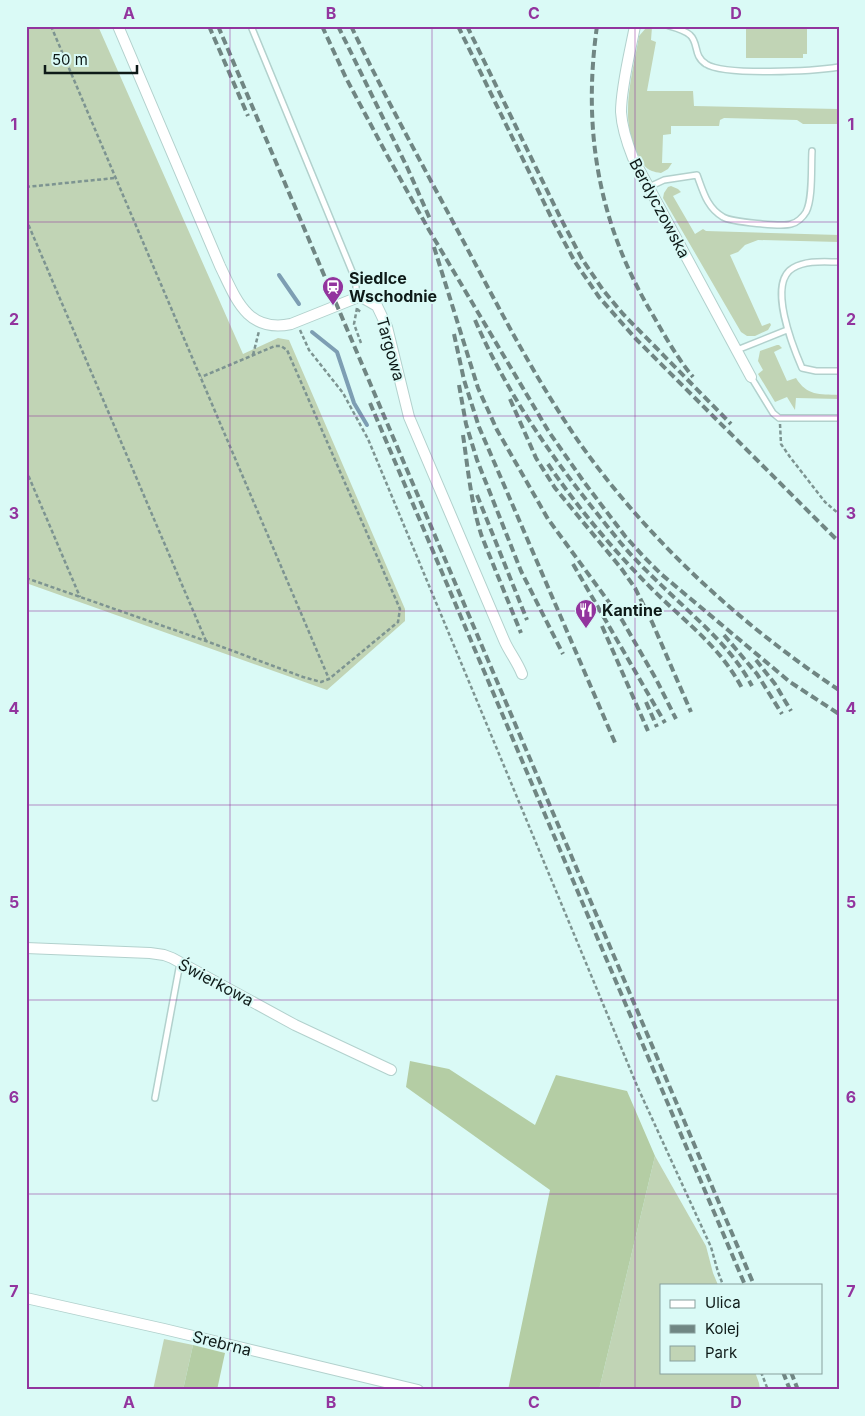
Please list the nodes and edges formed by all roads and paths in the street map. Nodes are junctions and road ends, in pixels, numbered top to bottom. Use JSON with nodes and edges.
{"nodes":[{"id":1,"x":51,"y":26,"type":"edge"},
{"id":2,"x":118,"y":26,"type":"edge"},
{"id":3,"x":251,"y":26,"type":"edge"},
{"id":4,"x":635,"y":26,"type":"edge"},
{"id":5,"x":669,"y":26,"type":"edge"},
{"id":6,"x":839,"y":67,"type":"edge"},
{"id":7,"x":812,"y":151,"type":"dead end"},
{"id":8,"x":115,"y":178,"type":"junction"},
{"id":9,"x":26,"y":187,"type":"edge"},
{"id":10,"x":649,"y":187,"type":"junction"},
{"id":11,"x":26,"y":219,"type":"edge"},
{"id":12,"x":839,"y":262,"type":"edge"},
{"id":13,"x":356,"y":298,"type":"junction"},
{"id":14,"x":297,"y":322,"type":"junction"},
{"id":15,"x":264,"y":324,"type":"junction"},
{"id":16,"x":787,"y":330,"type":"junction"},
{"id":17,"x":361,"y":342,"type":"dead end"},
{"id":18,"x":737,"y":350,"type":"junction"},
{"id":19,"x":253,"y":356,"type":"junction"},
{"id":20,"x":839,"y":371,"type":"edge"},
{"id":21,"x":751,"y":376,"type":"joint"},
{"id":22,"x":201,"y":377,"type":"junction"},
{"id":23,"x":780,"y":418,"type":"junction"},
{"id":24,"x":839,"y":418,"type":"edge"},
{"id":25,"x":26,"y":470,"type":"edge"},
{"id":26,"x":839,"y":514,"type":"edge"},
{"id":27,"x":26,"y":578,"type":"edge"},
{"id":28,"x":80,"y":597,"type":"junction"},
{"id":29,"x":206,"y":641,"type":"junction"},
{"id":30,"x":522,"y":674,"type":"dead end"},
{"id":31,"x":329,"y":679,"type":"junction"},
{"id":32,"x":26,"y":948,"type":"edge"},
{"id":33,"x":180,"y":962,"type":"junction"},
{"id":34,"x":391,"y":1070,"type":"dead end"},
{"id":35,"x":155,"y":1098,"type":"dead end"},
{"id":36,"x":723,"y":1284,"type":"edge"},
{"id":37,"x":26,"y":1298,"type":"edge"},
{"id":38,"x":762,"y":1374,"type":"edge"},
{"id":39,"x":418,"y":1390,"type":"edge"},
{"id":40,"x":768,"y":1390,"type":"edge"}],
"edges":[{"from":1,"to":8,"type":"path"},
{"from":2,"to":15,"type":"street"},
{"from":3,"to":13,"type":"lane"},
{"from":4,"to":10,"type":"street","name":"Berdyczowska"},
{"from":5,"to":6,"type":"lane"},
{"from":7,"to":10,"type":"lane"},
{"from":8,"to":9,"type":"path"},
{"from":8,"to":22,"type":"path"},
{"from":10,"to":18,"type":"street","name":"Berdyczowska"},
{"from":11,"to":29,"type":"path"},
{"from":12,"to":16,"type":"lane"},
{"from":13,"to":14,"type":"street"},
{"from":13,"to":17,"type":"path"},
{"from":13,"to":30,"type":"street","name":"Targowa"},
{"from":14,"to":15,"type":"street"},
{"from":14,"to":36,"type":"path"},
{"from":15,"to":19,"type":"path"},
{"from":16,"to":18,"type":"lane"},
{"from":16,"to":20,"type":"lane"},
{"from":18,"to":21,"type":"street","name":"Berdyczowska"},
{"from":19,"to":22,"type":"path"},
{"from":19,"to":31,"type":"path"},
{"from":21,"to":23,"type":"lane"},
{"from":22,"to":31,"type":"path"},
{"from":23,"to":24,"type":"lane"},
{"from":23,"to":26,"type":"path"},
{"from":25,"to":28,"type":"path"},
{"from":27,"to":28,"type":"path"},
{"from":28,"to":29,"type":"path"},
{"from":29,"to":31,"type":"path"},
{"from":32,"to":33,"type":"street","name":"Świerkowa"},
{"from":33,"to":34,"type":"street","name":"Świerkowa"},
{"from":33,"to":35,"type":"lane"},
{"from":37,"to":39,"type":"street","name":"Srebrna"},
{"from":38,"to":40,"type":"path"}]}
